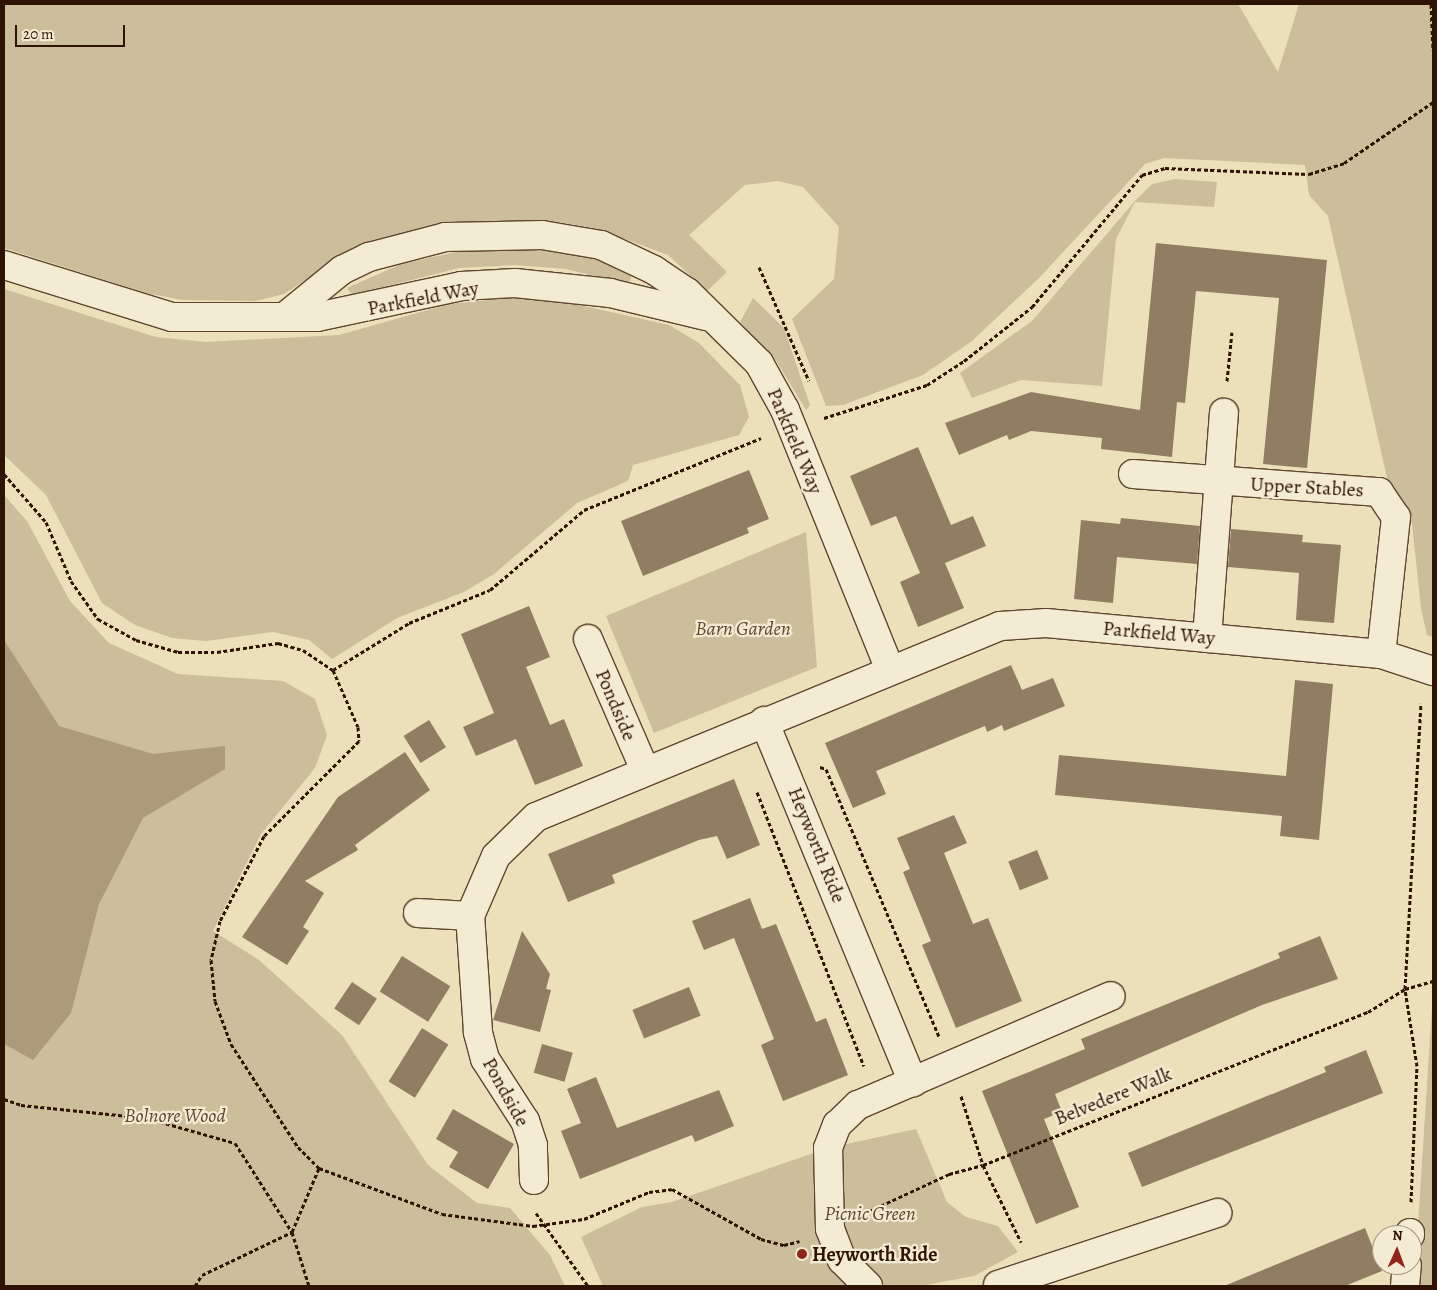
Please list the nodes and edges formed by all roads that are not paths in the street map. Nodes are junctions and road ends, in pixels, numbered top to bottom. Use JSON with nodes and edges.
{"nodes":[{"id":1,"x":4,"y":265,"type":"edge"},
{"id":2,"x":288,"y":314,"type":"junction"},
{"id":3,"x":706,"y":316,"type":"junction"},
{"id":4,"x":1224,"y":413,"type":"road end"},
{"id":5,"x":1133,"y":474,"type":"dead end"},
{"id":6,"x":1218,"y":482,"type":"junction"},
{"id":7,"x":1207,"y":638,"type":"junction"},
{"id":8,"x":588,"y":639,"type":"dead end"},
{"id":9,"x":1381,"y":654,"type":"junction"},
{"id":10,"x":890,"y":670,"type":"junction"},
{"id":11,"x":1429,"y":670,"type":"edge"},
{"id":12,"x":764,"y":720,"type":"junction"},
{"id":13,"x":645,"y":770,"type":"junction"},
{"id":14,"x":418,"y":913,"type":"dead end"},
{"id":15,"x":470,"y":916,"type":"junction"},
{"id":16,"x":1111,"y":996,"type":"dead end"},
{"id":17,"x":914,"y":1082,"type":"junction"},
{"id":18,"x":534,"y":1180,"type":"dead end"},
{"id":19,"x":1217,"y":1213,"type":"dead end"},
{"id":20,"x":868,"y":1286,"type":"edge"},
{"id":21,"x":998,"y":1286,"type":"edge"}],
"edges":[{"from":1,"to":2,"type":"street","name":"Parkfield Way"},
{"from":2,"to":3,"type":"street","name":"Parkfield Way"},
{"from":2,"to":3,"type":"street","name":"Parkfield Way"},
{"from":3,"to":10,"type":"street","name":"Parkfield Way"},
{"from":4,"to":6,"type":"street"},
{"from":5,"to":6,"type":"street","name":"Upper Stables"},
{"from":6,"to":7,"type":"street"},
{"from":6,"to":9,"type":"street","name":"Upper Stables"},
{"from":7,"to":9,"type":"street","name":"Parkfield Way"},
{"from":7,"to":10,"type":"street","name":"Parkfield Way"},
{"from":8,"to":13,"type":"street","name":"Pondside"},
{"from":9,"to":11,"type":"street","name":"Parkfield Way"},
{"from":10,"to":12,"type":"street","name":"Parkfield Way"},
{"from":12,"to":13,"type":"street","name":"Pondside"},
{"from":12,"to":17,"type":"street","name":"Heyworth Ride"},
{"from":13,"to":15,"type":"street","name":"Pondside"},
{"from":14,"to":15,"type":"street"},
{"from":15,"to":18,"type":"street","name":"Pondside"},
{"from":16,"to":17,"type":"street"},
{"from":17,"to":20,"type":"street"},
{"from":19,"to":21,"type":"street"}]}
